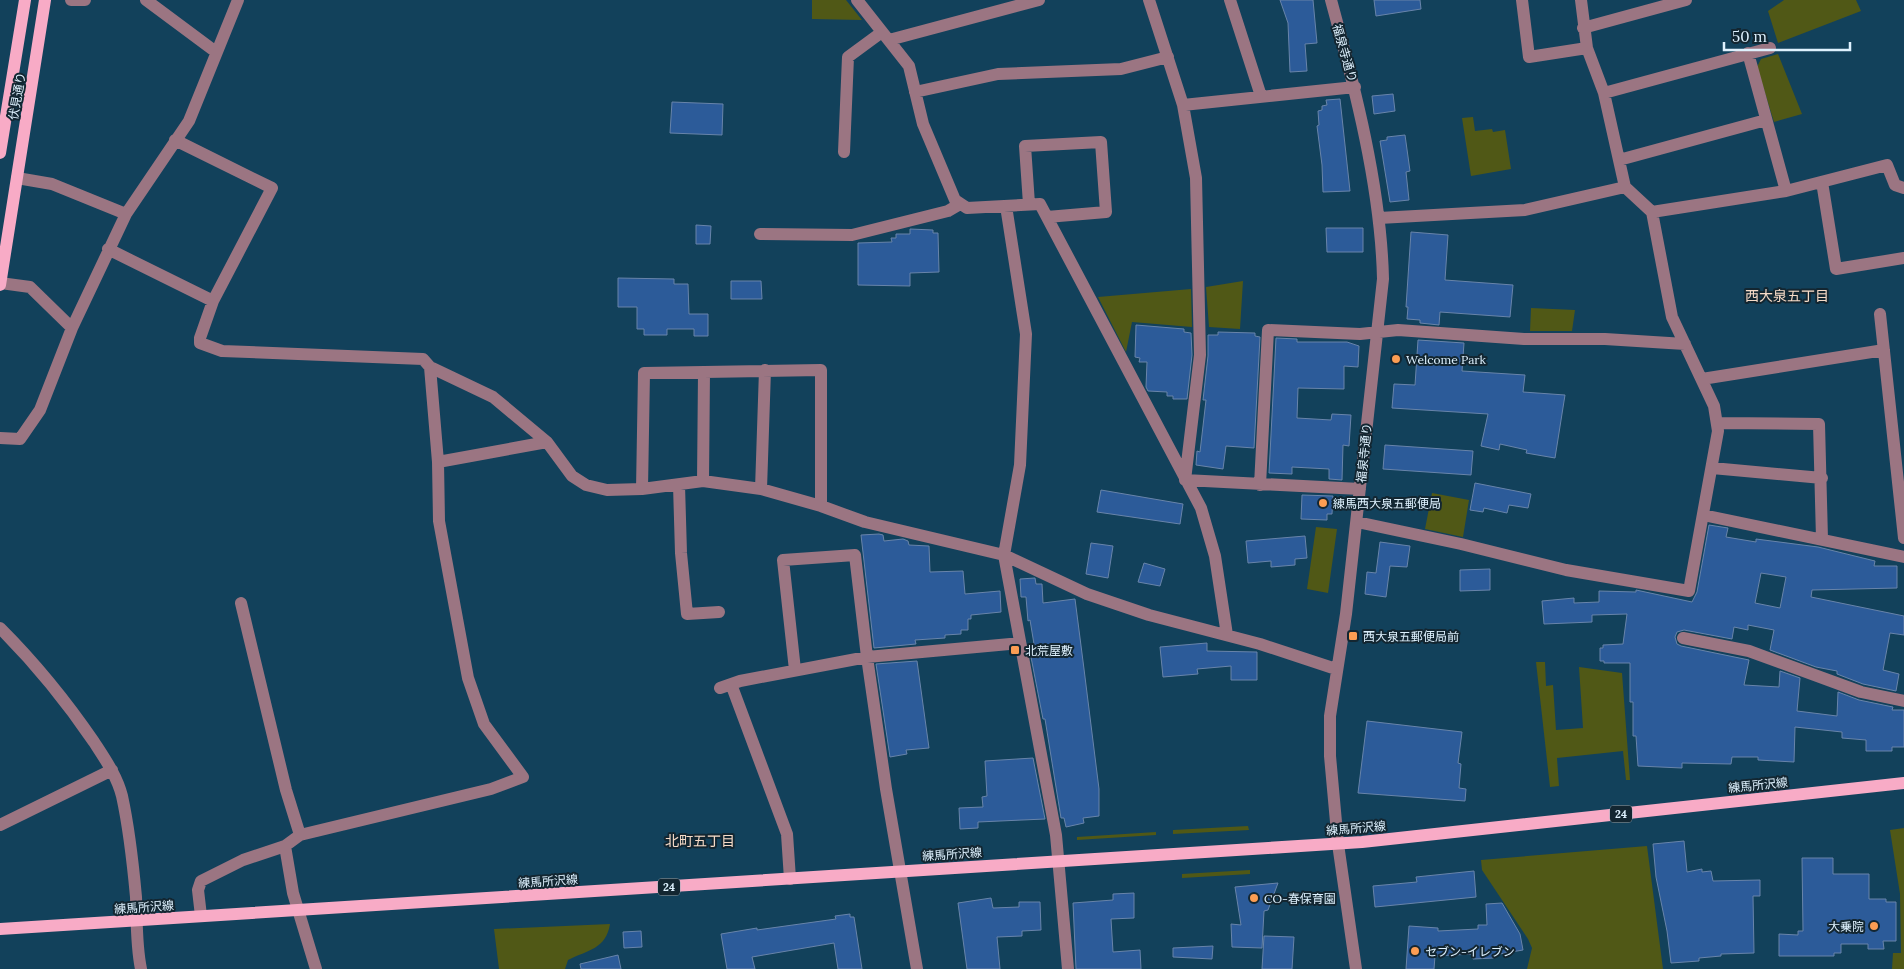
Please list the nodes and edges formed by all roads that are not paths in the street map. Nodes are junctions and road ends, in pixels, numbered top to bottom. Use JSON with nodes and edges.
{"nodes":[{"id":1,"x":26,"y":0,"type":"edge"},
{"id":2,"x":45,"y":0,"type":"edge"},
{"id":3,"x":71,"y":0,"type":"edge"},
{"id":4,"x":85,"y":0,"type":"edge"},
{"id":5,"x":146,"y":0,"type":"edge"},
{"id":6,"x":238,"y":0,"type":"edge"},
{"id":7,"x":857,"y":0,"type":"edge"},
{"id":8,"x":1039,"y":0,"type":"edge"},
{"id":9,"x":1149,"y":0,"type":"edge"},
{"id":10,"x":1230,"y":0,"type":"edge"},
{"id":11,"x":1331,"y":0,"type":"edge"},
{"id":12,"x":1522,"y":0,"type":"edge"},
{"id":13,"x":1581,"y":0,"type":"edge"},
{"id":14,"x":1686,"y":0,"type":"edge"},
{"id":15,"x":1019,"y":3,"type":"edge"},
{"id":16,"x":1583,"y":28,"type":"junction"},
{"id":17,"x":885,"y":36,"type":"junction"},
{"id":18,"x":1587,"y":48,"type":"junction"},
{"id":19,"x":1770,"y":48,"type":"dead end"},
{"id":20,"x":216,"y":52,"type":"junction"},
{"id":21,"x":1748,"y":54,"type":"junction"},
{"id":22,"x":1168,"y":57,"type":"junction"},
{"id":23,"x":1355,"y":87,"type":"junction"},
{"id":24,"x":915,"y":92,"type":"junction"},
{"id":25,"x":1604,"y":94,"type":"junction"},
{"id":26,"x":1261,"y":96,"type":"junction"},
{"id":27,"x":1183,"y":105,"type":"junction"},
{"id":28,"x":1766,"y":120,"type":"junction"},
{"id":29,"x":176,"y":140,"type":"junction"},
{"id":30,"x":844,"y":152,"type":"dead end"},
{"id":31,"x":0,"y":153,"type":"edge"},
{"id":32,"x":1619,"y":160,"type":"junction"},
{"id":33,"x":17,"y":178,"type":"junction"},
{"id":34,"x":1822,"y":182,"type":"junction"},
{"id":35,"x":1625,"y":186,"type":"junction"},
{"id":36,"x":1904,"y":188,"type":"edge"},
{"id":37,"x":1786,"y":191,"type":"junction"},
{"id":38,"x":960,"y":204,"type":"junction"},
{"id":39,"x":1029,"y":204,"type":"junction"},
{"id":40,"x":1006,"y":206,"type":"junction"},
{"id":41,"x":1652,"y":212,"type":"junction"},
{"id":42,"x":126,"y":214,"type":"junction"},
{"id":43,"x":1047,"y":217,"type":"junction"},
{"id":44,"x":1378,"y":218,"type":"junction"},
{"id":45,"x":760,"y":234,"type":"dead end"},
{"id":46,"x":108,"y":249,"type":"junction"},
{"id":47,"x":1904,"y":258,"type":"edge"},
{"id":48,"x":0,"y":284,"type":"edge"},
{"id":49,"x":213,"y":301,"type":"junction"},
{"id":50,"x":1880,"y":314,"type":"dead end"},
{"id":51,"x":72,"y":328,"type":"junction"},
{"id":52,"x":1377,"y":332,"type":"junction"},
{"id":53,"x":1685,"y":344,"type":"junction"},
{"id":54,"x":1884,"y":350,"type":"junction"},
{"id":55,"x":430,"y":366,"type":"junction"},
{"id":56,"x":765,"y":370,"type":"junction"},
{"id":57,"x":704,"y":372,"type":"junction"},
{"id":58,"x":1702,"y":379,"type":"junction"},
{"id":59,"x":1717,"y":423,"type":"junction"},
{"id":60,"x":0,"y":438,"type":"edge"},
{"id":61,"x":548,"y":442,"type":"junction"},
{"id":62,"x":438,"y":462,"type":"junction"},
{"id":63,"x":1712,"y":468,"type":"junction"},
{"id":64,"x":1822,"y":478,"type":"junction"},
{"id":65,"x":703,"y":480,"type":"junction"},
{"id":66,"x":1185,"y":480,"type":"junction"},
{"id":67,"x":679,"y":485,"type":"junction"},
{"id":68,"x":1260,"y":485,"type":"junction"},
{"id":69,"x":642,"y":489,"type":"junction"},
{"id":70,"x":761,"y":489,"type":"junction"},
{"id":71,"x":1360,"y":489,"type":"junction"},
{"id":72,"x":821,"y":506,"type":"junction"},
{"id":73,"x":1703,"y":515,"type":"junction"},
{"id":74,"x":1357,"y":522,"type":"junction"},
{"id":75,"x":1904,"y":538,"type":"edge"},
{"id":76,"x":1822,"y":539,"type":"junction"},
{"id":77,"x":1004,"y":555,"type":"junction"},
{"id":78,"x":1904,"y":557,"type":"edge"},
{"id":79,"x":241,"y":603,"type":"dead end"},
{"id":80,"x":719,"y":612,"type":"dead end"},
{"id":81,"x":0,"y":628,"type":"edge"},
{"id":82,"x":1227,"y":635,"type":"junction"},
{"id":83,"x":1683,"y":638,"type":"dead end"},
{"id":84,"x":1020,"y":644,"type":"junction"},
{"id":85,"x":867,"y":657,"type":"junction"},
{"id":86,"x":1336,"y":669,"type":"junction"},
{"id":87,"x":795,"y":670,"type":"junction"},
{"id":88,"x":1904,"y":700,"type":"edge"},
{"id":89,"x":112,"y":770,"type":"junction"},
{"id":90,"x":1904,"y":783,"type":"edge"},
{"id":91,"x":0,"y":826,"type":"edge"},
{"id":92,"x":300,"y":836,"type":"junction"},
{"id":93,"x":1338,"y":844,"type":"junction"},
{"id":94,"x":285,"y":846,"type":"junction"},
{"id":95,"x":1060,"y":862,"type":"junction"},
{"id":96,"x":901,"y":872,"type":"junction"},
{"id":97,"x":790,"y":879,"type":"junction"},
{"id":98,"x":299,"y":910,"type":"junction"},
{"id":99,"x":201,"y":916,"type":"junction"},
{"id":100,"x":136,"y":921,"type":"junction"},
{"id":101,"x":0,"y":930,"type":"edge"},
{"id":102,"x":141,"y":969,"type":"edge"},
{"id":103,"x":316,"y":969,"type":"edge"},
{"id":104,"x":917,"y":969,"type":"edge"},
{"id":105,"x":1068,"y":969,"type":"edge"},
{"id":106,"x":1356,"y":969,"type":"edge"}],
"edges":[{"from":1,"to":31,"type":"main road","name":"伏見通り"},
{"from":2,"to":33,"type":"main road","name":"伏見通り"},
{"from":3,"to":4,"type":"street"},
{"from":5,"to":20,"type":"street"},
{"from":6,"to":20,"type":"street"},
{"from":7,"to":17,"type":"street"},
{"from":8,"to":15,"type":"street"},
{"from":9,"to":22,"type":"street"},
{"from":10,"to":26,"type":"street"},
{"from":11,"to":23,"type":"street","name":"福泉寺通り"},
{"from":12,"to":18,"type":"street"},
{"from":13,"to":16,"type":"street"},
{"from":14,"to":16,"type":"street"},
{"from":15,"to":17,"type":"street"},
{"from":16,"to":18,"type":"street"},
{"from":17,"to":24,"type":"street"},
{"from":17,"to":30,"type":"street"},
{"from":18,"to":25,"type":"street"},
{"from":19,"to":21,"type":"street"},
{"from":20,"to":29,"type":"street"},
{"from":21,"to":25,"type":"street"},
{"from":21,"to":28,"type":"street"},
{"from":22,"to":24,"type":"street"},
{"from":22,"to":27,"type":"street"},
{"from":23,"to":26,"type":"street"},
{"from":23,"to":44,"type":"street","name":"福泉寺通り"},
{"from":24,"to":38,"type":"street"},
{"from":25,"to":32,"type":"street"},
{"from":26,"to":27,"type":"street"},
{"from":27,"to":66,"type":"street"},
{"from":28,"to":32,"type":"street"},
{"from":28,"to":37,"type":"street"},
{"from":29,"to":42,"type":"street"},
{"from":29,"to":49,"type":"street"},
{"from":32,"to":35,"type":"street"},
{"from":33,"to":42,"type":"street"},
{"from":33,"to":48,"type":"main road","name":"伏見通り"},
{"from":34,"to":36,"type":"street"},
{"from":34,"to":37,"type":"street"},
{"from":34,"to":47,"type":"street"},
{"from":35,"to":41,"type":"street"},
{"from":35,"to":44,"type":"street"},
{"from":37,"to":41,"type":"street"},
{"from":38,"to":40,"type":"street"},
{"from":38,"to":45,"type":"street"},
{"from":39,"to":40,"type":"street"},
{"from":39,"to":43,"type":"street"},
{"from":39,"to":43,"type":"street"},
{"from":40,"to":77,"type":"street"},
{"from":41,"to":53,"type":"street"},
{"from":42,"to":46,"type":"street"},
{"from":43,"to":66,"type":"street"},
{"from":44,"to":52,"type":"street","name":"福泉寺通り"},
{"from":46,"to":49,"type":"street"},
{"from":46,"to":51,"type":"street"},
{"from":48,"to":51,"type":"street"},
{"from":49,"to":55,"type":"street"},
{"from":50,"to":54,"type":"street"},
{"from":51,"to":60,"type":"street"},
{"from":52,"to":53,"type":"street"},
{"from":52,"to":68,"type":"street"},
{"from":52,"to":71,"type":"street","name":"福泉寺通り"},
{"from":53,"to":58,"type":"street"},
{"from":54,"to":58,"type":"street"},
{"from":54,"to":75,"type":"street"},
{"from":55,"to":61,"type":"street"},
{"from":55,"to":62,"type":"street"},
{"from":56,"to":57,"type":"street"},
{"from":56,"to":70,"type":"street"},
{"from":56,"to":72,"type":"street"},
{"from":57,"to":65,"type":"street"},
{"from":57,"to":69,"type":"street"},
{"from":58,"to":59,"type":"street"},
{"from":59,"to":63,"type":"street"},
{"from":59,"to":64,"type":"street"},
{"from":61,"to":62,"type":"street"},
{"from":61,"to":69,"type":"street"},
{"from":62,"to":92,"type":"street"},
{"from":63,"to":64,"type":"street"},
{"from":63,"to":73,"type":"street"},
{"from":64,"to":76,"type":"street"},
{"from":65,"to":67,"type":"street"},
{"from":65,"to":70,"type":"street"},
{"from":66,"to":68,"type":"street"},
{"from":66,"to":82,"type":"street"},
{"from":67,"to":69,"type":"street"},
{"from":67,"to":80,"type":"street"},
{"from":68,"to":71,"type":"street"},
{"from":70,"to":72,"type":"street"},
{"from":71,"to":74,"type":"street","name":"福泉寺通り"},
{"from":72,"to":77,"type":"street"},
{"from":73,"to":74,"type":"street"},
{"from":73,"to":76,"type":"street"},
{"from":74,"to":86,"type":"street","name":"福泉寺通り"},
{"from":76,"to":78,"type":"street"},
{"from":77,"to":82,"type":"street"},
{"from":77,"to":84,"type":"street"},
{"from":79,"to":92,"type":"street"},
{"from":81,"to":89,"type":"street"},
{"from":82,"to":86,"type":"street"},
{"from":83,"to":88,"type":"street"},
{"from":84,"to":85,"type":"street"},
{"from":84,"to":95,"type":"street"},
{"from":85,"to":87,"type":"street"},
{"from":85,"to":87,"type":"street"},
{"from":85,"to":96,"type":"street"},
{"from":86,"to":93,"type":"street","name":"福泉寺通り"},
{"from":87,"to":97,"type":"street"},
{"from":89,"to":91,"type":"street"},
{"from":89,"to":100,"type":"street"},
{"from":90,"to":93,"type":"main road","name":"練馬所沢線","number":"24"},
{"from":92,"to":94,"type":"street"},
{"from":93,"to":95,"type":"main road","name":"練馬所沢線","number":"24"},
{"from":93,"to":106,"type":"street","name":"福泉寺通り"},
{"from":94,"to":98,"type":"street"},
{"from":94,"to":99,"type":"street"},
{"from":95,"to":96,"type":"main road","name":"練馬所沢線","number":"24"},
{"from":95,"to":105,"type":"street"},
{"from":96,"to":97,"type":"main road","name":"練馬所沢線","number":"24"},
{"from":96,"to":104,"type":"street"},
{"from":97,"to":98,"type":"main road","name":"練馬所沢線","number":"24"},
{"from":98,"to":99,"type":"main road","name":"練馬所沢線","number":"24"},
{"from":98,"to":103,"type":"street"},
{"from":99,"to":100,"type":"main road","name":"練馬所沢線","number":"24"},
{"from":100,"to":101,"type":"main road","name":"練馬所沢線","number":"24"},
{"from":100,"to":102,"type":"street"}]}
